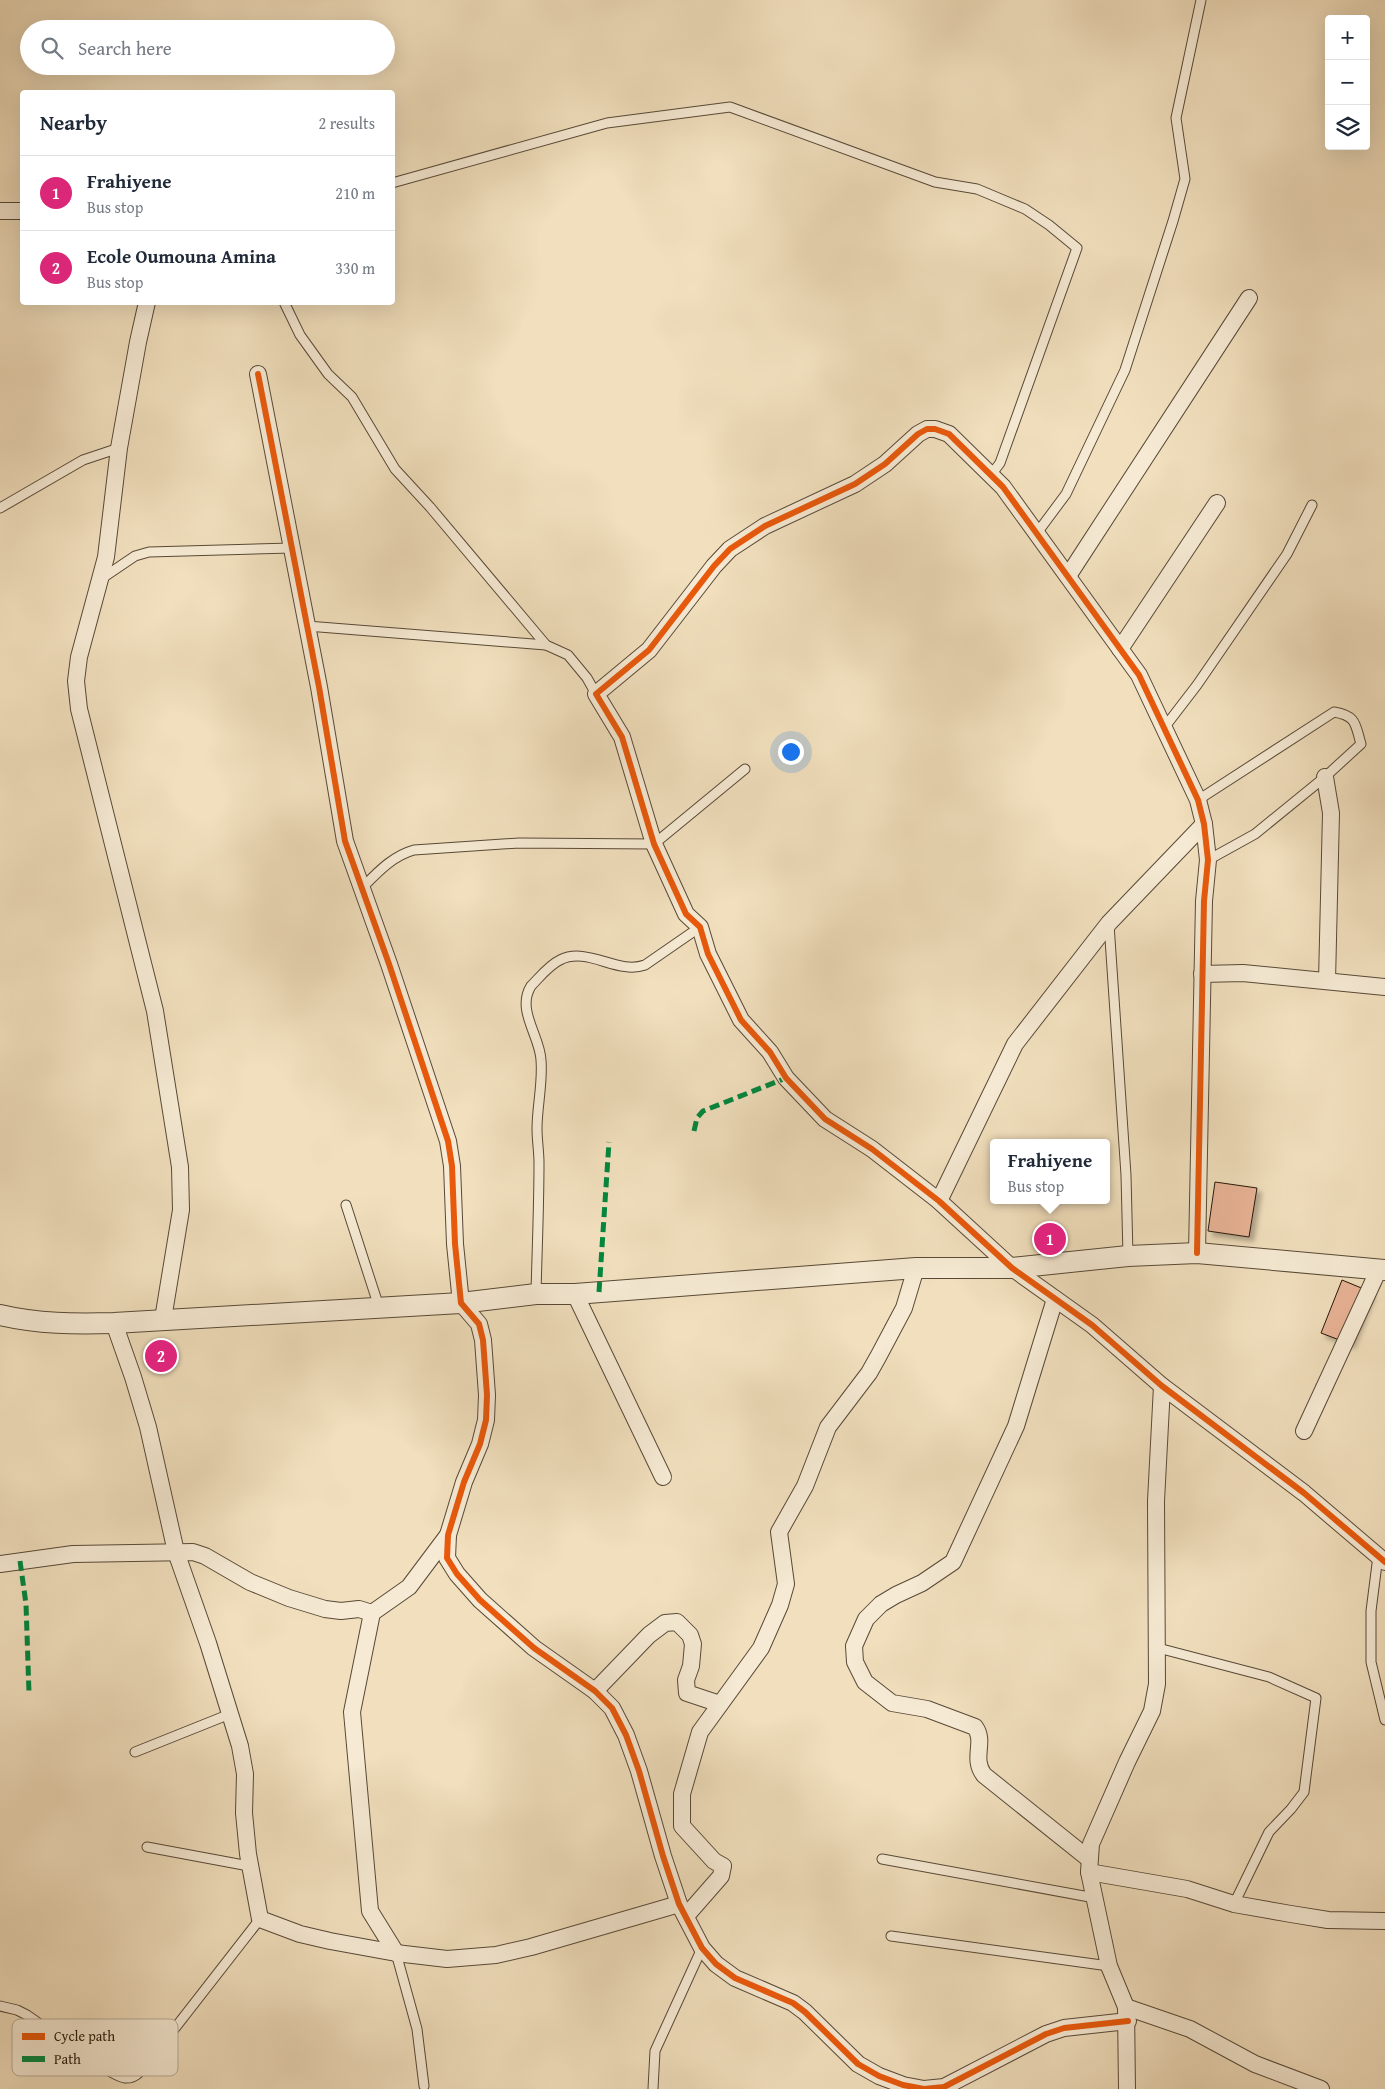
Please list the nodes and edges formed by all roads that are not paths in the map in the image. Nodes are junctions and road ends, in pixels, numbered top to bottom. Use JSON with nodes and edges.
{"nodes":[{"id":1,"x":1202,"y":0,"type":"edge"},
{"id":2,"x":395,"y":182,"type":"edge"},
{"id":3,"x":0,"y":211,"type":"edge"},
{"id":4,"x":20,"y":211,"type":"edge"},
{"id":5,"x":1249,"y":298,"type":"dead end"},
{"id":6,"x":146,"y":305,"type":"edge"},
{"id":7,"x":285,"y":305,"type":"edge"},
{"id":8,"x":258,"y":374,"type":"dead end"},
{"id":9,"x":119,"y":448,"type":"junction"},
{"id":10,"x":990,"y":475,"type":"junction"},
{"id":11,"x":1217,"y":503,"type":"dead end"},
{"id":12,"x":1312,"y":505,"type":"dead end"},
{"id":13,"x":0,"y":508,"type":"edge"},
{"id":14,"x":1037,"y":534,"type":"junction"},
{"id":15,"x":292,"y":548,"type":"junction"},
{"id":16,"x":1068,"y":576,"type":"junction"},
{"id":17,"x":99,"y":581,"type":"junction"},
{"id":18,"x":307,"y":626,"type":"junction"},
{"id":19,"x":546,"y":645,"type":"junction"},
{"id":20,"x":1120,"y":649,"type":"junction"},
{"id":21,"x":596,"y":694,"type":"junction"},
{"id":22,"x":1164,"y":728,"type":"junction"},
{"id":23,"x":745,"y":769,"type":"dead end"},
{"id":24,"x":1326,"y":777,"type":"junction"},
{"id":25,"x":1198,"y":800,"type":"junction"},
{"id":26,"x":1204,"y":824,"type":"junction"},
{"id":27,"x":654,"y":844,"type":"junction"},
{"id":28,"x":1208,"y":860,"type":"junction"},
{"id":29,"x":361,"y":889,"type":"junction"},
{"id":30,"x":1109,"y":923,"type":"junction"},
{"id":31,"x":700,"y":926,"type":"junction"},
{"id":32,"x":1202,"y":974,"type":"junction"},
{"id":33,"x":1327,"y":981,"type":"junction"},
{"id":34,"x":1385,"y":987,"type":"edge"},
{"id":35,"x":939,"y":1202,"type":"junction"},
{"id":36,"x":346,"y":1205,"type":"dead end"},
{"id":37,"x":1197,"y":1253,"type":"junction"},
{"id":38,"x":1128,"y":1256,"type":"junction"},
{"id":39,"x":916,"y":1268,"type":"junction"},
{"id":40,"x":1012,"y":1268,"type":"junction"},
{"id":41,"x":1382,"y":1269,"type":"edge"},
{"id":42,"x":536,"y":1294,"type":"junction"},
{"id":43,"x":575,"y":1294,"type":"junction"},
{"id":44,"x":1055,"y":1299,"type":"junction"},
{"id":45,"x":461,"y":1303,"type":"junction"},
{"id":46,"x":379,"y":1308,"type":"junction"},
{"id":47,"x":0,"y":1315,"type":"edge"},
{"id":48,"x":163,"y":1319,"type":"junction"},
{"id":49,"x":114,"y":1323,"type":"junction"},
{"id":50,"x":1162,"y":1386,"type":"junction"},
{"id":51,"x":1304,"y":1431,"type":"dead end"},
{"id":52,"x":663,"y":1477,"type":"dead end"},
{"id":53,"x":448,"y":1535,"type":"junction"},
{"id":54,"x":176,"y":1552,"type":"junction"},
{"id":55,"x":1382,"y":1559,"type":"edge"},
{"id":56,"x":0,"y":1564,"type":"edge"},
{"id":57,"x":372,"y":1612,"type":"junction"},
{"id":58,"x":1158,"y":1648,"type":"junction"},
{"id":59,"x":595,"y":1690,"type":"junction"},
{"id":60,"x":720,"y":1704,"type":"junction"},
{"id":61,"x":230,"y":1714,"type":"junction"},
{"id":62,"x":1385,"y":1720,"type":"edge"},
{"id":63,"x":135,"y":1752,"type":"dead end"},
{"id":64,"x":147,"y":1847,"type":"dead end"},
{"id":65,"x":882,"y":1859,"type":"dead end"},
{"id":66,"x":1089,"y":1865,"type":"junction"},
{"id":67,"x":249,"y":1866,"type":"junction"},
{"id":68,"x":1095,"y":1898,"type":"junction"},
{"id":69,"x":1234,"y":1904,"type":"junction"},
{"id":70,"x":683,"y":1910,"type":"junction"},
{"id":71,"x":260,"y":1919,"type":"junction"},
{"id":72,"x":1385,"y":1921,"type":"edge"},
{"id":73,"x":892,"y":1936,"type":"dead end"},
{"id":74,"x":702,"y":1948,"type":"junction"},
{"id":75,"x":396,"y":1953,"type":"junction"},
{"id":76,"x":1109,"y":1966,"type":"junction"},
{"id":77,"x":0,"y":2006,"type":"edge"},
{"id":78,"x":1127,"y":2014,"type":"junction"},
{"id":79,"x":33,"y":2019,"type":"edge"},
{"id":80,"x":178,"y":2024,"type":"edge"},
{"id":81,"x":120,"y":2076,"type":"edge"},
{"id":82,"x":136,"y":2076,"type":"edge"},
{"id":83,"x":424,"y":2086,"type":"dead end"},
{"id":84,"x":653,"y":2089,"type":"edge"},
{"id":85,"x":1126,"y":2089,"type":"edge"},
{"id":86,"x":1321,"y":2089,"type":"edge"}],
"edges":[{"from":1,"to":14,"type":"lane"},
{"from":2,"to":10,"type":"lane"},
{"from":3,"to":4,"type":"street"},
{"from":5,"to":16,"type":"street"},
{"from":6,"to":9,"type":"street"},
{"from":7,"to":19,"type":"lane"},
{"from":8,"to":15,"type":"street"},
{"from":9,"to":13,"type":"lane"},
{"from":9,"to":17,"type":"street"},
{"from":10,"to":14,"type":"street"},
{"from":10,"to":21,"type":"street"},
{"from":11,"to":20,"type":"street"},
{"from":12,"to":22,"type":"lane"},
{"from":14,"to":16,"type":"street"},
{"from":15,"to":17,"type":"lane"},
{"from":15,"to":18,"type":"street"},
{"from":16,"to":20,"type":"street"},
{"from":17,"to":48,"type":"street"},
{"from":18,"to":19,"type":"lane"},
{"from":18,"to":29,"type":"street"},
{"from":19,"to":21,"type":"lane"},
{"from":20,"to":22,"type":"street"},
{"from":21,"to":27,"type":"street"},
{"from":22,"to":25,"type":"street"},
{"from":23,"to":27,"type":"lane"},
{"from":24,"to":25,"type":"lane"},
{"from":24,"to":28,"type":"lane"},
{"from":24,"to":33,"type":"street"},
{"from":25,"to":26,"type":"street"},
{"from":26,"to":28,"type":"street"},
{"from":26,"to":30,"type":"street"},
{"from":27,"to":29,"type":"lane"},
{"from":27,"to":31,"type":"street"},
{"from":28,"to":32,"type":"street"},
{"from":29,"to":45,"type":"street"},
{"from":30,"to":35,"type":"street"},
{"from":30,"to":38,"type":"lane"},
{"from":31,"to":35,"type":"street"},
{"from":31,"to":42,"type":"lane"},
{"from":32,"to":33,"type":"street"},
{"from":32,"to":37,"type":"street"},
{"from":33,"to":34,"type":"street"},
{"from":35,"to":40,"type":"street"},
{"from":36,"to":46,"type":"lane"},
{"from":37,"to":38,"type":"street"},
{"from":37,"to":41,"type":"street"},
{"from":38,"to":40,"type":"street"},
{"from":39,"to":40,"type":"street"},
{"from":39,"to":43,"type":"street"},
{"from":39,"to":60,"type":"street"},
{"from":40,"to":44,"type":"street"},
{"from":41,"to":51,"type":"street"},
{"from":42,"to":43,"type":"street"},
{"from":42,"to":45,"type":"street"},
{"from":43,"to":52,"type":"street"},
{"from":44,"to":50,"type":"street"},
{"from":44,"to":66,"type":"street"},
{"from":45,"to":46,"type":"street"},
{"from":45,"to":53,"type":"street"},
{"from":46,"to":48,"type":"street"},
{"from":47,"to":49,"type":"street"},
{"from":48,"to":49,"type":"street"},
{"from":49,"to":54,"type":"street"},
{"from":50,"to":55,"type":"street"},
{"from":50,"to":58,"type":"street"},
{"from":53,"to":57,"type":"street"},
{"from":53,"to":59,"type":"street"},
{"from":54,"to":56,"type":"street"},
{"from":54,"to":57,"type":"street"},
{"from":54,"to":61,"type":"street"},
{"from":55,"to":62,"type":"lane"},
{"from":57,"to":75,"type":"street"},
{"from":58,"to":66,"type":"street"},
{"from":58,"to":69,"type":"lane"},
{"from":59,"to":60,"type":"street"},
{"from":59,"to":70,"type":"street"},
{"from":60,"to":70,"type":"street"},
{"from":61,"to":63,"type":"lane"},
{"from":61,"to":67,"type":"street"},
{"from":64,"to":67,"type":"lane"},
{"from":65,"to":68,"type":"lane"},
{"from":66,"to":68,"type":"street"},
{"from":66,"to":69,"type":"street"},
{"from":67,"to":71,"type":"street"},
{"from":68,"to":76,"type":"street"},
{"from":69,"to":72,"type":"street"},
{"from":70,"to":74,"type":"street"},
{"from":70,"to":75,"type":"street"},
{"from":71,"to":75,"type":"street"},
{"from":71,"to":80,"type":"lane"},
{"from":73,"to":76,"type":"lane"},
{"from":74,"to":78,"type":"street"},
{"from":74,"to":84,"type":"lane"},
{"from":75,"to":83,"type":"lane"},
{"from":76,"to":78,"type":"street"},
{"from":77,"to":79,"type":"lane"},
{"from":78,"to":85,"type":"street"},
{"from":78,"to":86,"type":"street"},
{"from":81,"to":82,"type":"lane"}]}
